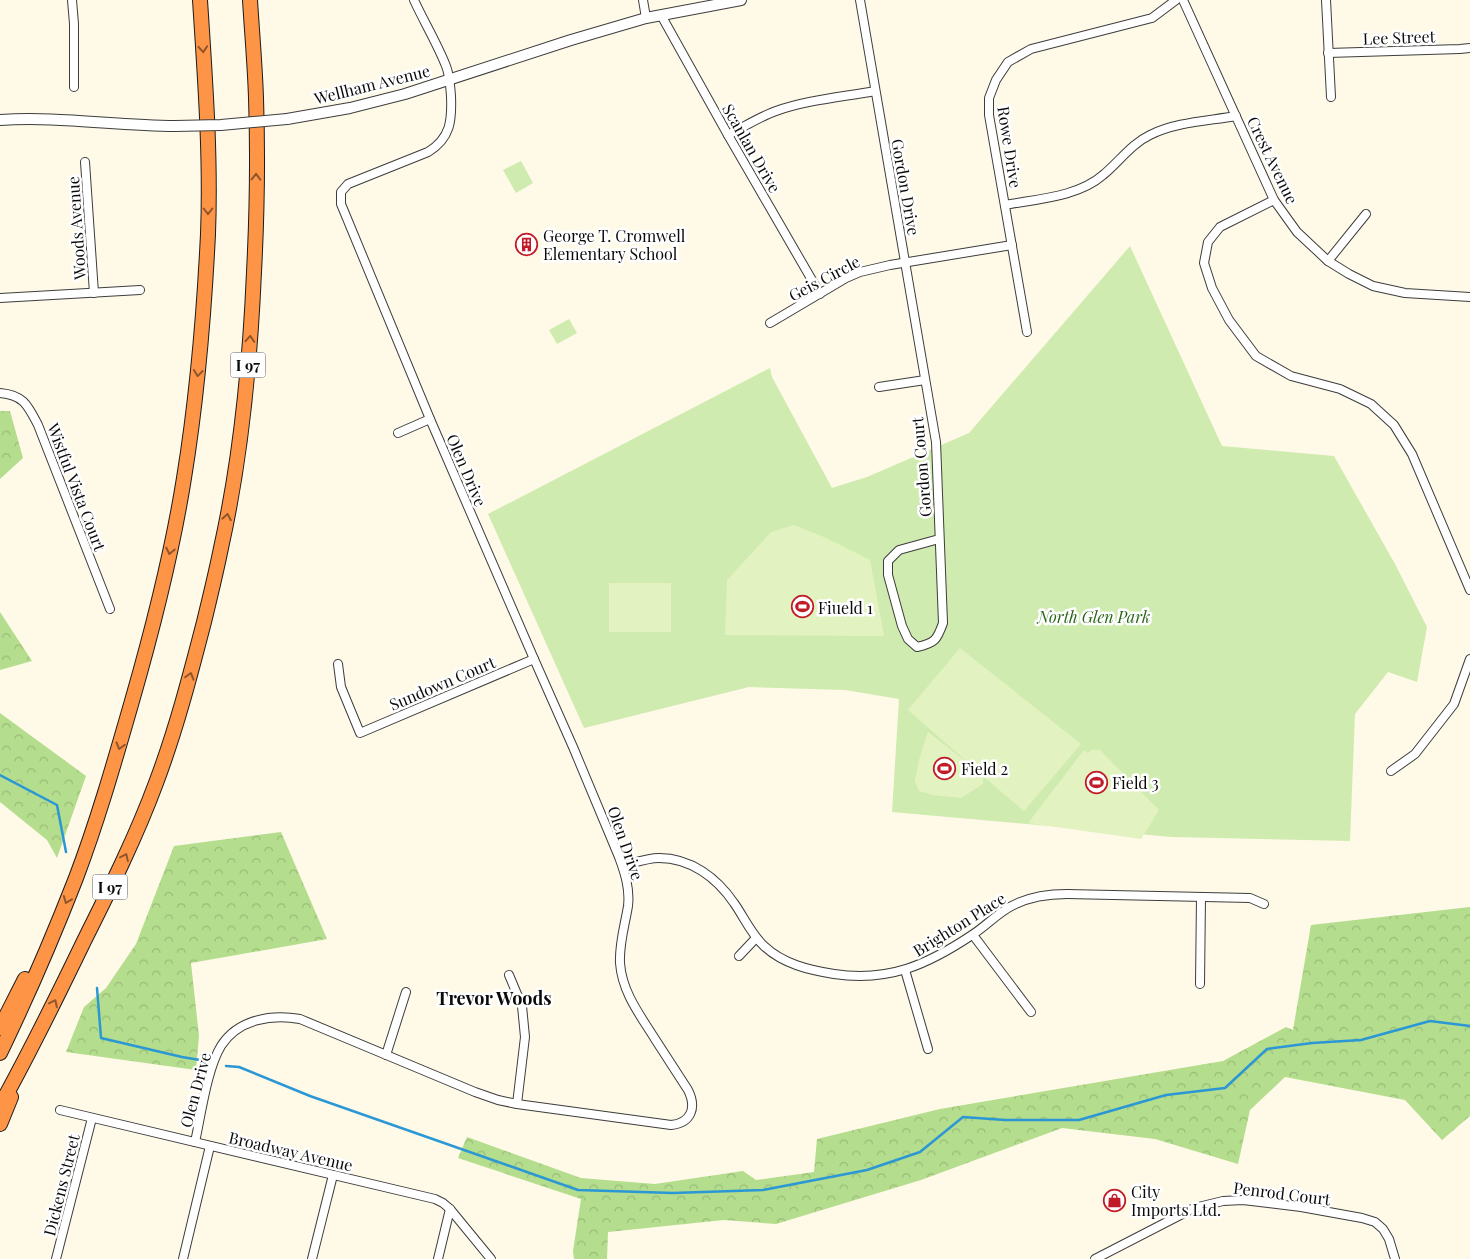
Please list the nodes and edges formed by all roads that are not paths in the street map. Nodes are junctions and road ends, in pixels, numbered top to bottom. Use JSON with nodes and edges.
{"nodes":[{"id":1,"x":72,"y":0,"type":"edge"},
{"id":2,"x":200,"y":0,"type":"edge"},
{"id":3,"x":250,"y":0,"type":"edge"},
{"id":4,"x":414,"y":0,"type":"edge"},
{"id":5,"x":643,"y":0,"type":"edge"},
{"id":6,"x":741,"y":0,"type":"edge"},
{"id":7,"x":860,"y":0,"type":"edge"},
{"id":8,"x":1176,"y":0,"type":"edge"},
{"id":9,"x":1183,"y":0,"type":"edge"},
{"id":10,"x":1326,"y":0,"type":"edge"},
{"id":11,"x":661,"y":15,"type":"junction"},
{"id":12,"x":646,"y":18,"type":"junction"},
{"id":13,"x":1470,"y":48,"type":"edge"},
{"id":14,"x":1328,"y":53,"type":"junction"},
{"id":15,"x":450,"y":79,"type":"junction"},
{"id":16,"x":74,"y":87,"type":"dead end"},
{"id":17,"x":875,"y":91,"type":"junction"},
{"id":18,"x":1330,"y":97,"type":"dead end"},
{"id":19,"x":1236,"y":116,"type":"junction"},
{"id":20,"x":0,"y":120,"type":"edge"},
{"id":21,"x":728,"y":135,"type":"junction"},
{"id":22,"x":85,"y":162,"type":"dead end"},
{"id":23,"x":1274,"y":200,"type":"junction"},
{"id":24,"x":1005,"y":205,"type":"junction"},
{"id":25,"x":1366,"y":214,"type":"dead end"},
{"id":26,"x":1012,"y":245,"type":"junction"},
{"id":27,"x":1328,"y":261,"type":"junction"},
{"id":28,"x":906,"y":262,"type":"junction"},
{"id":29,"x":140,"y":290,"type":"dead end"},
{"id":30,"x":94,"y":293,"type":"junction"},
{"id":31,"x":820,"y":294,"type":"junction"},
{"id":32,"x":1470,"y":297,"type":"edge"},
{"id":33,"x":0,"y":298,"type":"edge"},
{"id":34,"x":770,"y":324,"type":"dead end"},
{"id":35,"x":1027,"y":332,"type":"dead end"},
{"id":36,"x":925,"y":380,"type":"junction"},
{"id":37,"x":879,"y":387,"type":"dead end"},
{"id":38,"x":0,"y":393,"type":"edge"},
{"id":39,"x":430,"y":419,"type":"junction"},
{"id":40,"x":398,"y":433,"type":"dead end"},
{"id":41,"x":939,"y":539,"type":"junction"},
{"id":42,"x":1470,"y":590,"type":"edge"},
{"id":43,"x":110,"y":609,"type":"dead end"},
{"id":44,"x":534,"y":659,"type":"junction"},
{"id":45,"x":1470,"y":659,"type":"edge"},
{"id":46,"x":338,"y":664,"type":"dead end"},
{"id":47,"x":1391,"y":771,"type":"dead end"},
{"id":48,"x":623,"y":866,"type":"junction"},
{"id":49,"x":1202,"y":898,"type":"junction"},
{"id":50,"x":1264,"y":904,"type":"dead end"},
{"id":51,"x":973,"y":935,"type":"junction"},
{"id":52,"x":53,"y":936,"type":"junction"},
{"id":53,"x":756,"y":938,"type":"junction"},
{"id":54,"x":739,"y":956,"type":"dead end"},
{"id":55,"x":905,"y":970,"type":"junction"},
{"id":56,"x":509,"y":975,"type":"dead end"},
{"id":57,"x":1200,"y":984,"type":"dead end"},
{"id":58,"x":406,"y":992,"type":"dead end"},
{"id":59,"x":1031,"y":1012,"type":"dead end"},
{"id":60,"x":0,"y":1028,"type":"edge"},
{"id":61,"x":32,"y":1047,"type":"junction"},
{"id":62,"x":928,"y":1049,"type":"dead end"},
{"id":63,"x":0,"y":1053,"type":"edge"},
{"id":64,"x":386,"y":1055,"type":"junction"},
{"id":65,"x":517,"y":1104,"type":"junction"},
{"id":66,"x":0,"y":1106,"type":"edge"},
{"id":67,"x":60,"y":1110,"type":"dead end"},
{"id":68,"x":92,"y":1118,"type":"junction"},
{"id":69,"x":0,"y":1124,"type":"edge"},
{"id":70,"x":195,"y":1142,"type":"junction"},
{"id":71,"x":210,"y":1146,"type":"junction"},
{"id":72,"x":333,"y":1175,"type":"junction"},
{"id":73,"x":450,"y":1209,"type":"junction"},
{"id":74,"x":56,"y":1259,"type":"edge"},
{"id":75,"x":183,"y":1259,"type":"edge"},
{"id":76,"x":312,"y":1259,"type":"edge"},
{"id":77,"x":438,"y":1259,"type":"edge"},
{"id":78,"x":492,"y":1259,"type":"edge"},
{"id":79,"x":1095,"y":1259,"type":"edge"},
{"id":80,"x":1394,"y":1259,"type":"edge"}],
"edges":[{"from":1,"to":16,"type":"street"},
{"from":2,"to":52,"type":"highway","number":"I 97","one_way":true},
{"from":61,"to":3,"type":"highway","number":"I 97","one_way":true},
{"from":4,"to":15,"type":"street"},
{"from":5,"to":12,"type":"street"},
{"from":6,"to":11,"type":"street","name":"Wellham Avenue"},
{"from":7,"to":17,"type":"street","name":"Gordon Drive"},
{"from":8,"to":24,"type":"street","name":"Rowe Drive"},
{"from":9,"to":19,"type":"street","name":"Crest Avenue"},
{"from":10,"to":14,"type":"street"},
{"from":11,"to":12,"type":"street","name":"Wellham Avenue"},
{"from":11,"to":21,"type":"street","name":"Scanlan Drive"},
{"from":12,"to":15,"type":"street","name":"Wellham Avenue"},
{"from":13,"to":14,"type":"street","name":"Lee Street"},
{"from":14,"to":18,"type":"street"},
{"from":15,"to":20,"type":"street","name":"Wellham Avenue","bridge":true},
{"from":15,"to":39,"type":"street","name":"Olen Drive"},
{"from":17,"to":21,"type":"street"},
{"from":17,"to":28,"type":"street","name":"Gordon Drive"},
{"from":19,"to":23,"type":"street","name":"Crest Avenue"},
{"from":19,"to":24,"type":"street"},
{"from":21,"to":31,"type":"street","name":"Scanlan Drive"},
{"from":22,"to":30,"type":"street","name":"Woods Avenue"},
{"from":23,"to":27,"type":"street","name":"Crest Avenue"},
{"from":23,"to":42,"type":"street"},
{"from":24,"to":26,"type":"street","name":"Rowe Drive"},
{"from":25,"to":27,"type":"street"},
{"from":26,"to":28,"type":"street","name":"Geis Circle"},
{"from":26,"to":35,"type":"street","name":"Rowe Drive"},
{"from":27,"to":32,"type":"street","name":"Crest Avenue"},
{"from":28,"to":31,"type":"street","name":"Geis Circle"},
{"from":28,"to":36,"type":"street","name":"Gordon Drive"},
{"from":29,"to":30,"type":"street"},
{"from":30,"to":33,"type":"street"},
{"from":31,"to":34,"type":"street","name":"Geis Circle"},
{"from":36,"to":37,"type":"street"},
{"from":36,"to":41,"type":"street","name":"Gordon Court"},
{"from":38,"to":43,"type":"street","name":"Wistful Vista Court"},
{"from":39,"to":40,"type":"street"},
{"from":39,"to":44,"type":"street","name":"Olen Drive"},
{"from":41,"to":41,"type":"street","name":"Gordon Court"},
{"from":44,"to":46,"type":"street","name":"Sundown Court"},
{"from":44,"to":48,"type":"street","name":"Olen Drive"},
{"from":45,"to":47,"type":"street"},
{"from":48,"to":53,"type":"street","name":"Brighton Place"},
{"from":48,"to":65,"type":"street","name":"Olen Drive"},
{"from":49,"to":50,"type":"street","name":"Brighton Place"},
{"from":49,"to":51,"type":"street","name":"Brighton Place"},
{"from":49,"to":57,"type":"street"},
{"from":51,"to":55,"type":"street","name":"Brighton Place"},
{"from":51,"to":59,"type":"street"},
{"from":52,"to":60,"type":"highway"},
{"from":52,"to":63,"type":"highway","number":"I 97"},
{"from":53,"to":54,"type":"street"},
{"from":53,"to":55,"type":"street","name":"Brighton Place"},
{"from":55,"to":62,"type":"street"},
{"from":56,"to":65,"type":"street"},
{"from":58,"to":64,"type":"street"},
{"from":61,"to":66,"type":"highway","number":"I 97"},
{"from":61,"to":69,"type":"highway"},
{"from":64,"to":65,"type":"street","name":"Olen Drive"},
{"from":64,"to":70,"type":"street","name":"Olen Drive"},
{"from":67,"to":68,"type":"street","name":"Broadway Avenue"},
{"from":68,"to":70,"type":"street","name":"Broadway Avenue"},
{"from":68,"to":74,"type":"street","name":"Dickens Street"},
{"from":70,"to":71,"type":"street","name":"Broadway Avenue"},
{"from":71,"to":72,"type":"street","name":"Broadway Avenue"},
{"from":71,"to":75,"type":"street"},
{"from":72,"to":73,"type":"street","name":"Broadway Avenue"},
{"from":72,"to":76,"type":"street"},
{"from":73,"to":77,"type":"street"},
{"from":73,"to":78,"type":"street","name":"Broadway Avenue"},
{"from":79,"to":80,"type":"street","name":"Penrod Court"}]}
